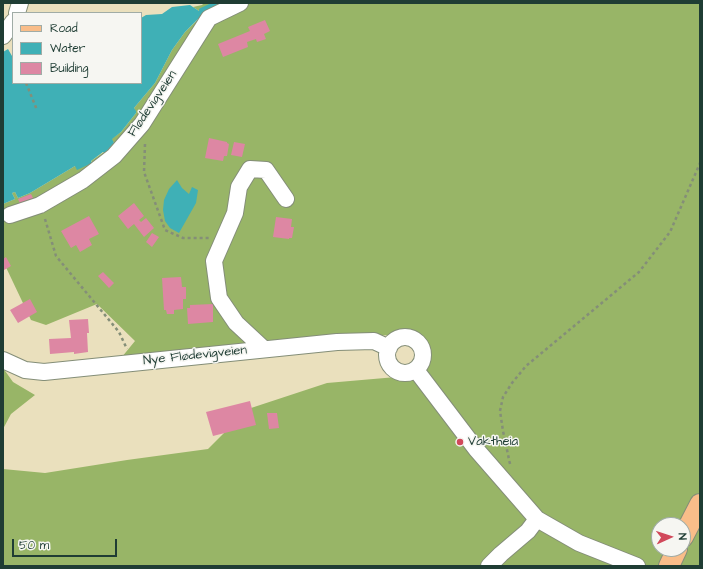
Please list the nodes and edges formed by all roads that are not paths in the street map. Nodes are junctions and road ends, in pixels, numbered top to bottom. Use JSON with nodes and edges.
{"nodes":[{"id":1,"x":240,"y":3,"type":"edge"},
{"id":2,"x":12,"y":23,"type":"edge"},
{"id":3,"x":3,"y":36,"type":"edge"},
{"id":4,"x":286,"y":199,"type":"dead end"},
{"id":5,"x":10,"y":215,"type":"dead end"},
{"id":6,"x":264,"y":348,"type":"junction"},
{"id":7,"x":389,"y":348,"type":"junction"},
{"id":8,"x":3,"y":360,"type":"edge"},
{"id":9,"x":416,"y":370,"type":"junction"},
{"id":10,"x":700,"y":504,"type":"edge"},
{"id":11,"x":537,"y":519,"type":"junction"},
{"id":12,"x":691,"y":521,"type":"edge"},
{"id":13,"x":489,"y":566,"type":"edge"},
{"id":14,"x":637,"y":566,"type":"edge"}],
"edges":[{"from":1,"to":5,"type":"street","name":"Flødevigveien"},
{"from":2,"to":3,"type":"street"},
{"from":4,"to":6,"type":"street"},
{"from":6,"to":7,"type":"street","name":"Nye Flødevigveien"},
{"from":6,"to":8,"type":"street","name":"Nye Flødevigveien"},
{"from":7,"to":9,"type":"street"},
{"from":7,"to":9,"type":"street"},
{"from":9,"to":11,"type":"street"},
{"from":10,"to":12,"type":"main road"},
{"from":11,"to":13,"type":"street"},
{"from":11,"to":14,"type":"street"}]}
